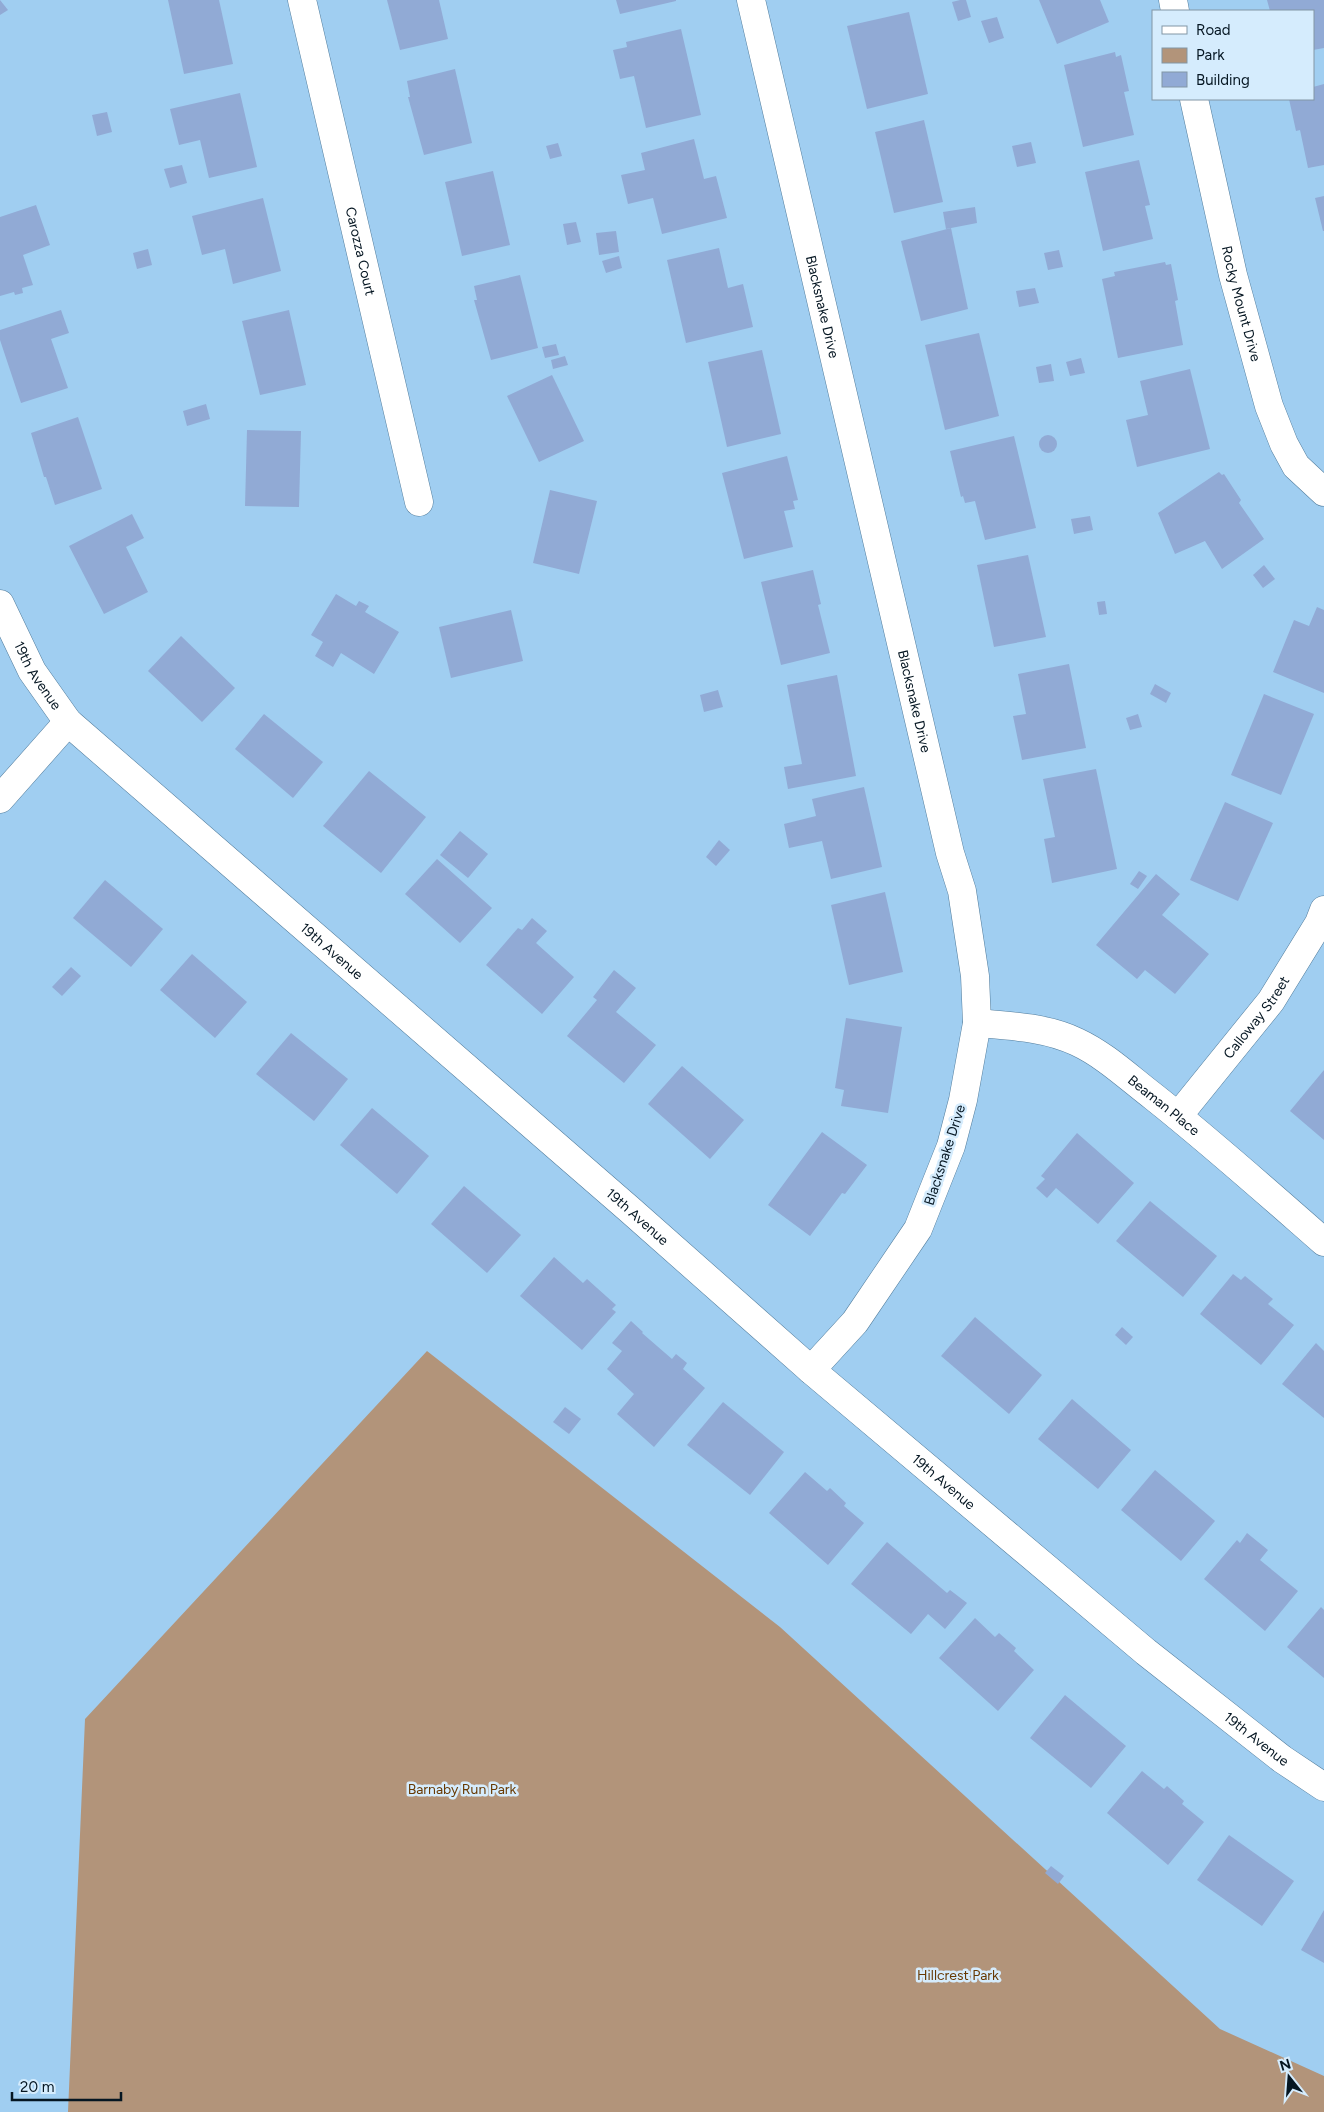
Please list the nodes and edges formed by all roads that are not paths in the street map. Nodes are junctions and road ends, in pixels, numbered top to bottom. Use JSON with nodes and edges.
{"nodes":[{"id":1,"x":302,"y":0,"type":"edge"},
{"id":2,"x":751,"y":0,"type":"edge"},
{"id":3,"x":1194,"y":100,"type":"edge"},
{"id":4,"x":1324,"y":492,"type":"edge"},
{"id":5,"x":419,"y":502,"type":"dead end"},
{"id":6,"x":0,"y":604,"type":"edge"},
{"id":7,"x":68,"y":722,"type":"junction"},
{"id":8,"x":0,"y":798,"type":"edge"},
{"id":9,"x":1324,"y":910,"type":"edge"},
{"id":10,"x":977,"y":1023,"type":"junction"},
{"id":11,"x":1178,"y":1116,"type":"junction"},
{"id":12,"x":1324,"y":1242,"type":"edge"},
{"id":13,"x":811,"y":1370,"type":"junction"},
{"id":14,"x":1324,"y":1787,"type":"edge"}],
"edges":[{"from":1,"to":5,"type":"street","name":"Carozza Court"},
{"from":2,"to":10,"type":"street","name":"Blacksnake Drive"},
{"from":3,"to":4,"type":"street","name":"Rocky Mount Drive"},
{"from":6,"to":7,"type":"street","name":"19th Avenue"},
{"from":7,"to":8,"type":"street"},
{"from":7,"to":13,"type":"street","name":"19th Avenue"},
{"from":9,"to":11,"type":"street","name":"Calloway Street"},
{"from":10,"to":11,"type":"street","name":"Beaman Place"},
{"from":10,"to":13,"type":"street","name":"Blacksnake Drive"},
{"from":11,"to":12,"type":"street","name":"Beaman Place"},
{"from":13,"to":14,"type":"street","name":"19th Avenue"}]}
